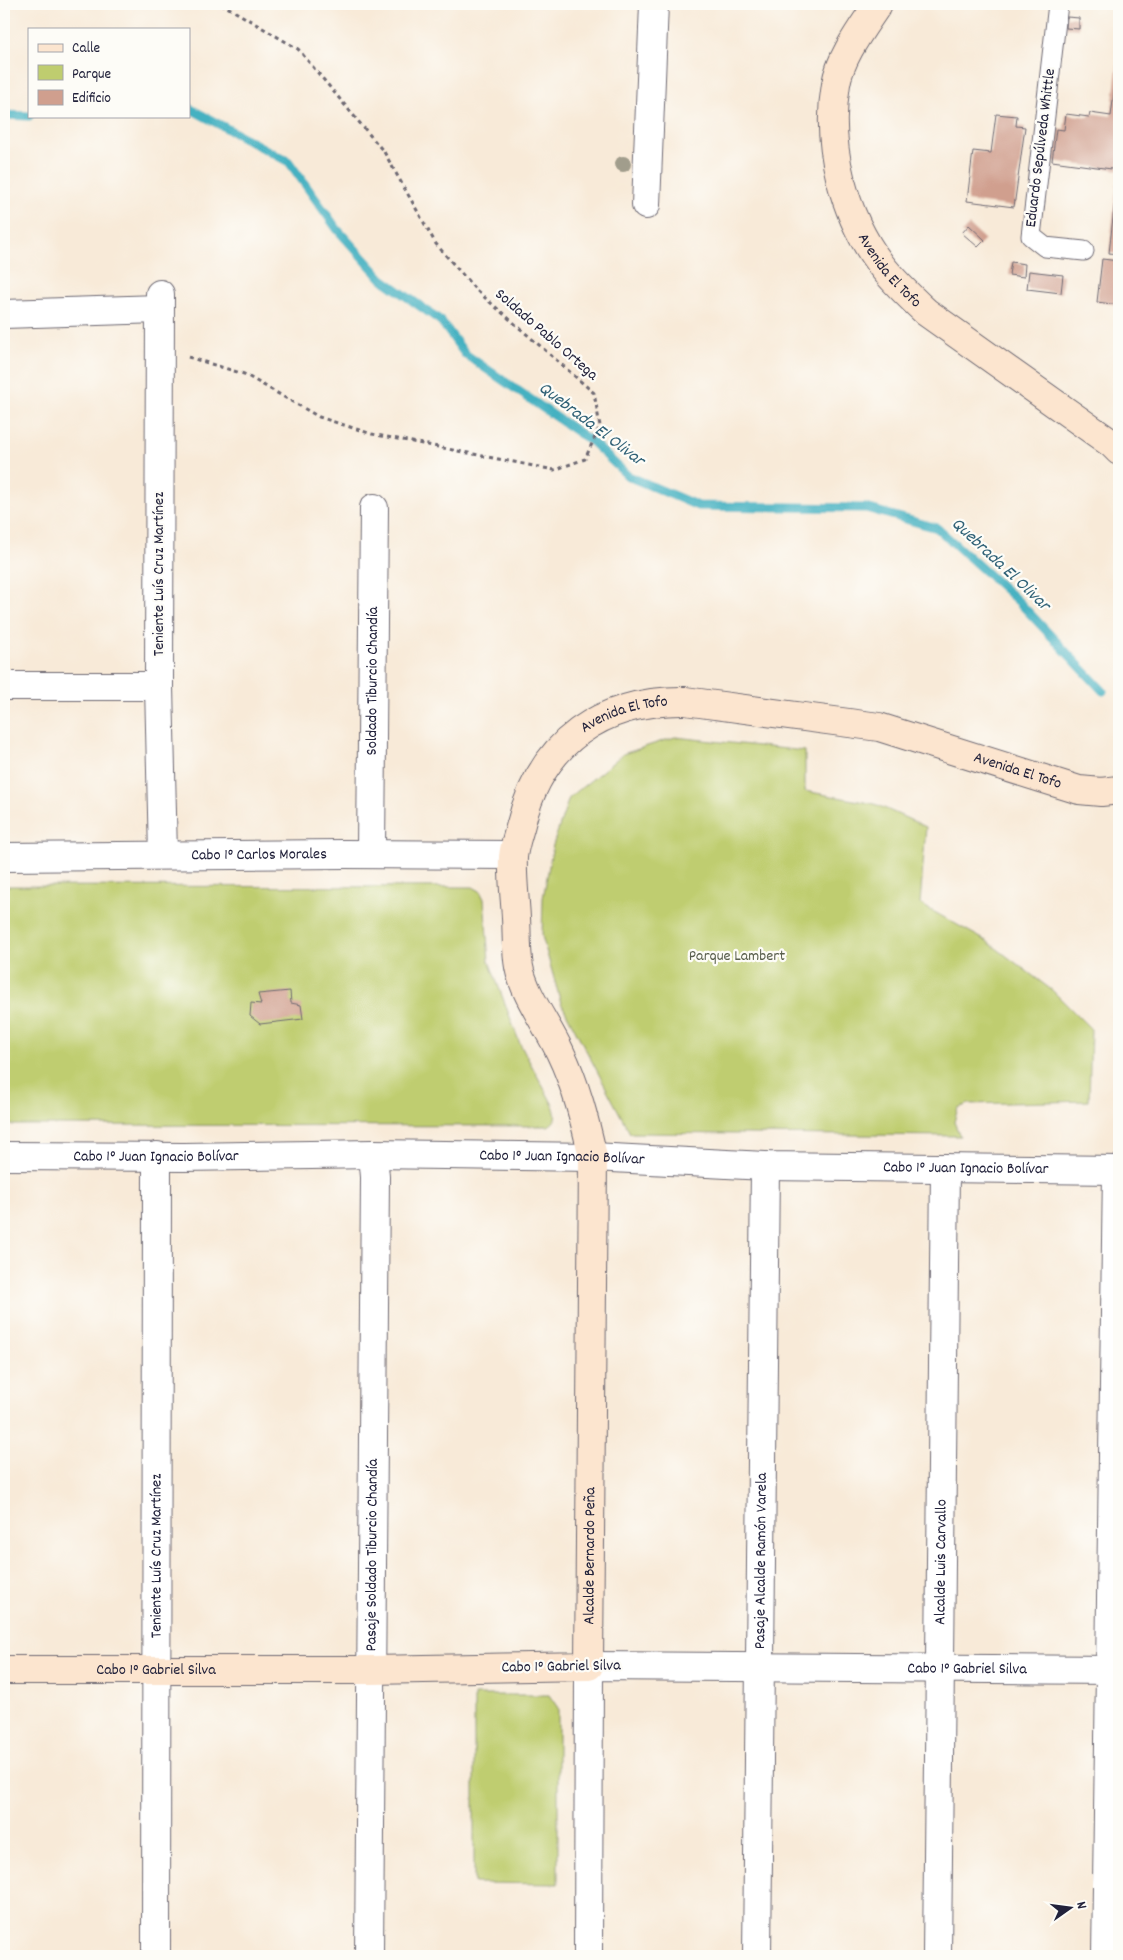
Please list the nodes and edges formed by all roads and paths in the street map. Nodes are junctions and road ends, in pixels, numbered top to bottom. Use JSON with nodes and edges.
{"nodes":[{"id":1,"x":222,"y":4,"type":"edge"},
{"id":2,"x":654,"y":4,"type":"edge"},
{"id":3,"x":878,"y":4,"type":"edge"},
{"id":4,"x":1058,"y":4,"type":"edge"},
{"id":5,"x":646,"y":205,"type":"dead end"},
{"id":6,"x":1084,"y":251,"type":"dead end"},
{"id":7,"x":4,"y":314,"type":"edge"},
{"id":8,"x":160,"y":349,"type":"junction"},
{"id":9,"x":1119,"y":451,"type":"edge"},
{"id":10,"x":374,"y":508,"type":"dead end"},
{"id":11,"x":4,"y":686,"type":"edge"},
{"id":12,"x":159,"y":686,"type":"junction"},
{"id":13,"x":1119,"y":790,"type":"edge"},
{"id":14,"x":371,"y":854,"type":"junction"},
{"id":15,"x":163,"y":855,"type":"junction"},
{"id":16,"x":513,"y":855,"type":"junction"},
{"id":17,"x":4,"y":857,"type":"edge"},
{"id":18,"x":373,"y":1154,"type":"junction"},
{"id":19,"x":4,"y":1156,"type":"edge"},
{"id":20,"x":157,"y":1156,"type":"junction"},
{"id":21,"x":593,"y":1156,"type":"junction"},
{"id":22,"x":765,"y":1166,"type":"junction"},
{"id":23,"x":945,"y":1168,"type":"junction"},
{"id":24,"x":1118,"y":1170,"type":"edge"},
{"id":25,"x":589,"y":1666,"type":"junction"},
{"id":26,"x":760,"y":1667,"type":"junction"},
{"id":27,"x":155,"y":1669,"type":"junction"},
{"id":28,"x":940,"y":1669,"type":"junction"},
{"id":29,"x":4,"y":1670,"type":"edge"},
{"id":30,"x":371,"y":1670,"type":"junction"},
{"id":31,"x":1114,"y":1670,"type":"edge"},
{"id":32,"x":156,"y":1956,"type":"edge"},
{"id":33,"x":369,"y":1956,"type":"edge"},
{"id":34,"x":588,"y":1956,"type":"edge"},
{"id":35,"x":757,"y":1956,"type":"edge"},
{"id":36,"x":936,"y":1956,"type":"edge"},
{"id":37,"x":1106,"y":1956,"type":"edge"}],
"edges":[{"from":1,"to":8,"type":"path","name":"Soldado Pablo Ortega"},
{"from":2,"to":5,"type":"street"},
{"from":3,"to":9,"type":"street","name":"Avenida El Tofo"},
{"from":4,"to":6,"type":"lane","name":"Eduardo Sepúlveda Whittle"},
{"from":7,"to":8,"type":"street","name":"Teniente Luís Cruz Martínez"},
{"from":8,"to":12,"type":"street","name":"Teniente Luís Cruz Martínez"},
{"from":10,"to":14,"type":"street","name":"Soldado Tiburcio Chandía"},
{"from":11,"to":12,"type":"street"},
{"from":12,"to":15,"type":"street","name":"Teniente Luís Cruz Martínez"},
{"from":13,"to":16,"type":"street","name":"Avenida El Tofo"},
{"from":14,"to":15,"type":"street","name":"Cabo 1° Carlos Morales"},
{"from":14,"to":16,"type":"street","name":"Cabo 1° Carlos Morales"},
{"from":15,"to":17,"type":"street","name":"Cabo 1° Carlos Morales"},
{"from":16,"to":21,"type":"street","name":"Avenida El Tofo"},
{"from":18,"to":20,"type":"street","name":"Cabo 1° Juan Ignacio Bolívar"},
{"from":18,"to":21,"type":"street","name":"Cabo 1° Juan Ignacio Bolívar"},
{"from":18,"to":30,"type":"street","name":"Pasaje Soldado Tiburcio Chandía"},
{"from":19,"to":20,"type":"street","name":"Cabo 1° Juan Ignacio Bolívar"},
{"from":20,"to":27,"type":"street","name":"Teniente Luís Cruz Martínez"},
{"from":21,"to":22,"type":"street","name":"Cabo 1° Juan Ignacio Bolívar"},
{"from":21,"to":25,"type":"street","name":"Alcalde Bernardo Peña"},
{"from":22,"to":23,"type":"street","name":"Cabo 1° Juan Ignacio Bolívar"},
{"from":22,"to":26,"type":"street","name":"Pasaje Alcalde Ramón Varela"},
{"from":23,"to":24,"type":"street","name":"Cabo 1° Juan Ignacio Bolívar"},
{"from":23,"to":28,"type":"street","name":"Alcalde Luis Carvallo"},
{"from":24,"to":31,"type":"street"},
{"from":25,"to":26,"type":"street","name":"Cabo 1° Gabriel Silva"},
{"from":25,"to":30,"type":"street","name":"Cabo 1° Gabriel Silva"},
{"from":25,"to":34,"type":"street","name":"Alcalde Bernardo Peña"},
{"from":26,"to":28,"type":"street","name":"Cabo 1° Gabriel Silva"},
{"from":26,"to":35,"type":"street","name":"Pasaje Alcalde Ramón Varela"},
{"from":27,"to":29,"type":"street","name":"Cabo 1° Gabriel Silva"},
{"from":27,"to":30,"type":"street","name":"Cabo 1° Gabriel Silva"},
{"from":27,"to":32,"type":"street","name":"Teniente Luís Cruz Martínez"},
{"from":28,"to":31,"type":"street","name":"Cabo 1° Gabriel Silva"},
{"from":28,"to":36,"type":"street","name":"Alcalde Luis Carvallo"},
{"from":30,"to":33,"type":"street","name":"Pasaje Soldado Tiburcio Chandía"},
{"from":31,"to":37,"type":"street"}]}
